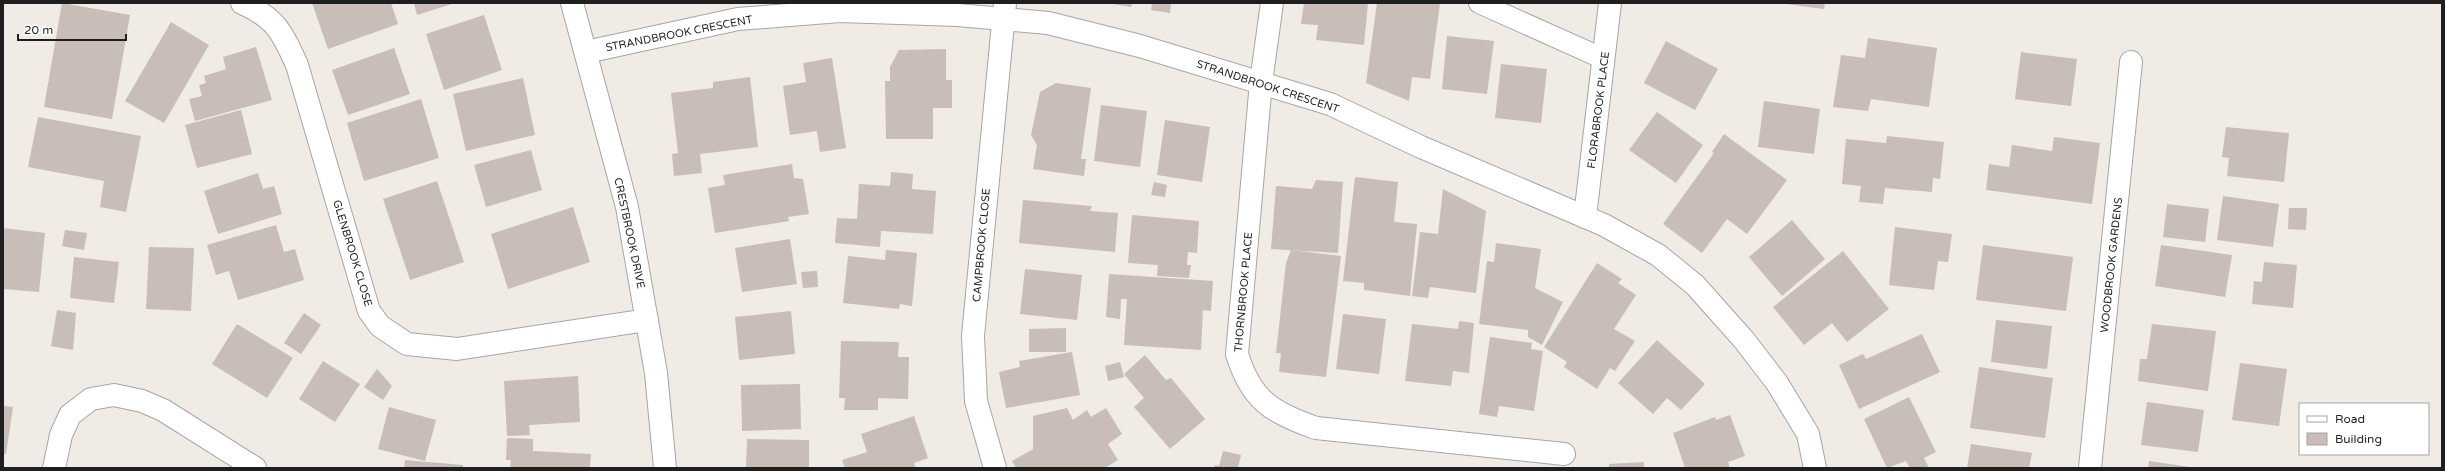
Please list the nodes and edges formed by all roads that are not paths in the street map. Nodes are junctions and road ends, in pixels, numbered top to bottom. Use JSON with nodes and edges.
{"nodes":[{"id":1,"x":242,"y":3,"type":"edge"},
{"id":2,"x":572,"y":3,"type":"edge"},
{"id":3,"x":1272,"y":3,"type":"edge"},
{"id":4,"x":1479,"y":3,"type":"edge"},
{"id":5,"x":1610,"y":3,"type":"edge"},
{"id":6,"x":1004,"y":11,"type":"edge"},
{"id":7,"x":586,"y":52,"type":"junction"},
{"id":8,"x":1604,"y":59,"type":"junction"},
{"id":9,"x":2131,"y":62,"type":"dead end"},
{"id":10,"x":1261,"y":82,"type":"junction"},
{"id":11,"x":1585,"y":217,"type":"junction"},
{"id":12,"x":647,"y":320,"type":"junction"},
{"id":13,"x":1564,"y":454,"type":"dead end"},
{"id":14,"x":54,"y":468,"type":"edge"},
{"id":15,"x":255,"y":468,"type":"edge"},
{"id":16,"x":665,"y":468,"type":"edge"},
{"id":17,"x":994,"y":468,"type":"edge"},
{"id":18,"x":1815,"y":468,"type":"edge"},
{"id":19,"x":2090,"y":468,"type":"edge"}],
"edges":[{"from":1,"to":12,"type":"street","name":"GLENBROOK CLOSE"},
{"from":2,"to":7,"type":"street","name":"CRESTBROOK DRIVE"},
{"from":3,"to":10,"type":"street","name":"THORNBROOK PLACE"},
{"from":4,"to":8,"type":"lane"},
{"from":5,"to":8,"type":"street","name":"FLORABROOK PLACE"},
{"from":6,"to":7,"type":"street","name":"STRANDBROOK CRESCENT"},
{"from":6,"to":10,"type":"street","name":"STRANDBROOK CRESCENT"},
{"from":6,"to":17,"type":"street","name":"CAMPBROOK CLOSE"},
{"from":7,"to":12,"type":"street","name":"CRESTBROOK DRIVE"},
{"from":8,"to":11,"type":"street","name":"FLORABROOK PLACE"},
{"from":9,"to":19,"type":"street","name":"WOODBROOK GARDENS"},
{"from":10,"to":11,"type":"street","name":"STRANDBROOK CRESCENT"},
{"from":10,"to":13,"type":"street","name":"THORNBROOK PLACE"},
{"from":11,"to":18,"type":"street","name":"STRANDBROOK CRESCENT"},
{"from":12,"to":16,"type":"street","name":"CRESTBROOK DRIVE"},
{"from":14,"to":15,"type":"street"}]}
